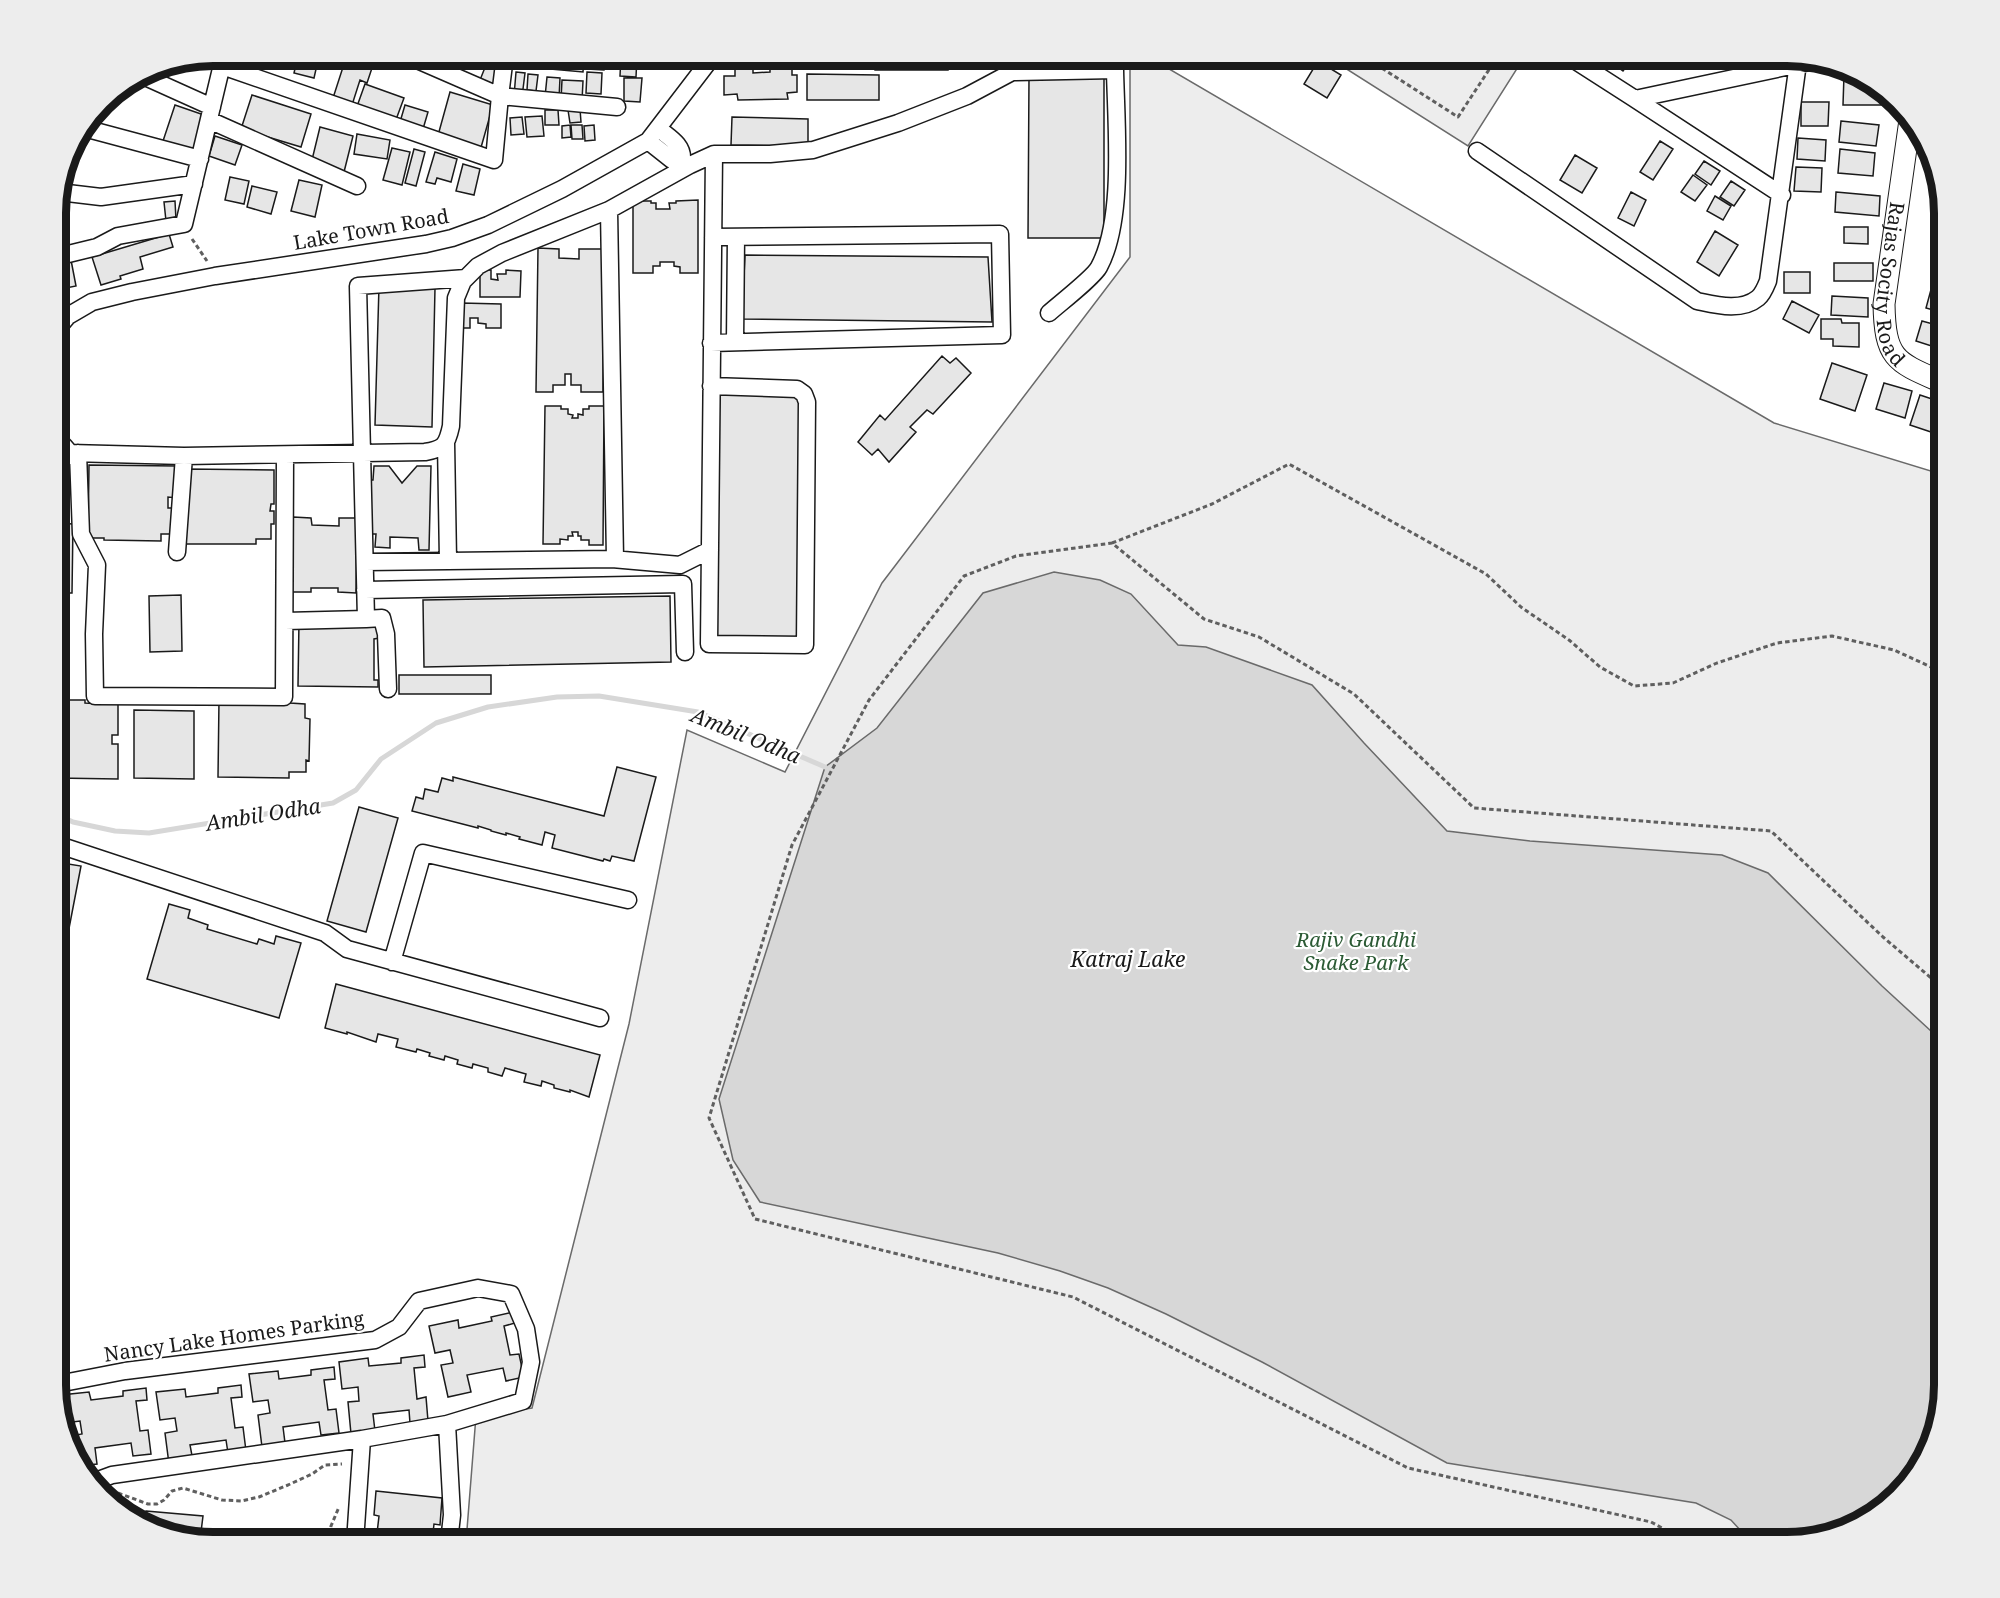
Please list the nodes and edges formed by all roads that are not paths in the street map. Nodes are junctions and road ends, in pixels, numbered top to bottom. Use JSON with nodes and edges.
{"nodes":[{"id":1,"x":222,"y":66,"type":"edge"},
{"id":2,"x":237,"y":66,"type":"edge"},
{"id":3,"x":431,"y":66,"type":"edge"},
{"id":4,"x":504,"y":66,"type":"edge"},
{"id":5,"x":705,"y":66,"type":"edge"},
{"id":6,"x":1584,"y":66,"type":"edge"},
{"id":7,"x":1787,"y":66,"type":"edge"},
{"id":8,"x":1805,"y":67,"type":"edge"},
{"id":9,"x":150,"y":80,"type":"edge"},
{"id":10,"x":500,"y":96,"type":"junction"},
{"id":11,"x":1635,"y":99,"type":"junction"},
{"id":12,"x":617,"y":107,"type":"dead end"},
{"id":13,"x":210,"y":114,"type":"junction"},
{"id":14,"x":92,"y":130,"type":"edge"},
{"id":15,"x":1909,"y":132,"type":"edge"},
{"id":16,"x":653,"y":134,"type":"junction"},
{"id":17,"x":1477,"y":151,"type":"dead end"},
{"id":18,"x":714,"y":154,"type":"junction"},
{"id":19,"x":200,"y":159,"type":"junction"},
{"id":20,"x":686,"y":162,"type":"junction"},
{"id":21,"x":194,"y":184,"type":"junction"},
{"id":22,"x":357,"y":186,"type":"dead end"},
{"id":23,"x":68,"y":193,"type":"edge"},
{"id":24,"x":1782,"y":195,"type":"junction"},
{"id":25,"x":609,"y":210,"type":"junction"},
{"id":26,"x":713,"y":237,"type":"junction"},
{"id":27,"x":736,"y":237,"type":"junction"},
{"id":28,"x":66,"y":254,"type":"edge"},
{"id":29,"x":466,"y":278,"type":"junction"},
{"id":30,"x":1049,"y":314,"type":"dead end"},
{"id":31,"x":66,"y":318,"type":"edge"},
{"id":32,"x":735,"y":342,"type":"junction"},
{"id":33,"x":711,"y":343,"type":"junction"},
{"id":34,"x":1934,"y":379,"type":"edge"},
{"id":35,"x":711,"y":386,"type":"junction"},
{"id":36,"x":446,"y":442,"type":"junction"},
{"id":37,"x":66,"y":447,"type":"edge"},
{"id":38,"x":74,"y":453,"type":"junction"},
{"id":39,"x":362,"y":453,"type":"junction"},
{"id":40,"x":184,"y":456,"type":"junction"},
{"id":41,"x":285,"y":456,"type":"junction"},
{"id":42,"x":66,"y":458,"type":"edge"},
{"id":43,"x":710,"y":550,"type":"junction"},
{"id":44,"x":177,"y":552,"type":"dead end"},
{"id":45,"x":612,"y":559,"type":"junction"},
{"id":46,"x":448,"y":560,"type":"junction"},
{"id":47,"x":365,"y":562,"type":"junction"},
{"id":48,"x":365,"y":590,"type":"junction"},
{"id":49,"x":366,"y":619,"type":"junction"},
{"id":50,"x":285,"y":621,"type":"junction"},
{"id":51,"x":685,"y":652,"type":"dead end"},
{"id":52,"x":388,"y":689,"type":"dead end"},
{"id":53,"x":66,"y":847,"type":"edge"},
{"id":54,"x":628,"y":900,"type":"dead end"},
{"id":55,"x":392,"y":962,"type":"junction"},
{"id":56,"x":600,"y":1018,"type":"dead end"},
{"id":57,"x":66,"y":1382,"type":"edge"},
{"id":58,"x":447,"y":1424,"type":"junction"},
{"id":59,"x":362,"y":1439,"type":"junction"},
{"id":60,"x":100,"y":1479,"type":"edge"},
{"id":61,"x":356,"y":1532,"type":"edge"},
{"id":62,"x":450,"y":1532,"type":"edge"}],
"edges":[{"from":1,"to":13,"type":"street"},
{"from":2,"to":10,"type":"street"},
{"from":3,"to":10,"type":"street"},
{"from":4,"to":10,"type":"street"},
{"from":5,"to":16,"type":"street","name":"Lake Town Road"},
{"from":6,"to":11,"type":"street"},
{"from":7,"to":11,"type":"street"},
{"from":8,"to":24,"type":"street"},
{"from":9,"to":13,"type":"street"},
{"from":10,"to":12,"type":"street"},
{"from":11,"to":24,"type":"street"},
{"from":13,"to":19,"type":"street"},
{"from":13,"to":22,"type":"street"},
{"from":14,"to":19,"type":"street"},
{"from":15,"to":34,"type":"street","name":"Rajas Socity Road"},
{"from":16,"to":20,"type":"street"},
{"from":16,"to":31,"type":"street","name":"Lake Town Road"},
{"from":17,"to":24,"type":"street"},
{"from":18,"to":20,"type":"street"},
{"from":18,"to":26,"type":"street"},
{"from":18,"to":30,"type":"street"},
{"from":19,"to":21,"type":"street"},
{"from":20,"to":25,"type":"street"},
{"from":21,"to":23,"type":"street"},
{"from":21,"to":28,"type":"street"},
{"from":25,"to":29,"type":"street"},
{"from":25,"to":45,"type":"street"},
{"from":26,"to":27,"type":"street"},
{"from":26,"to":33,"type":"street"},
{"from":27,"to":32,"type":"street"},
{"from":27,"to":32,"type":"street"},
{"from":29,"to":36,"type":"street"},
{"from":29,"to":39,"type":"street"},
{"from":32,"to":33,"type":"street"},
{"from":33,"to":35,"type":"street"},
{"from":35,"to":43,"type":"street"},
{"from":35,"to":43,"type":"street"},
{"from":36,"to":39,"type":"street"},
{"from":36,"to":46,"type":"street"},
{"from":37,"to":38,"type":"street"},
{"from":38,"to":40,"type":"street"},
{"from":38,"to":42,"type":"street"},
{"from":38,"to":50,"type":"street"},
{"from":39,"to":41,"type":"street"},
{"from":39,"to":47,"type":"street"},
{"from":40,"to":41,"type":"street"},
{"from":40,"to":44,"type":"street"},
{"from":41,"to":50,"type":"street"},
{"from":43,"to":45,"type":"street"},
{"from":45,"to":46,"type":"street"},
{"from":46,"to":47,"type":"street"},
{"from":47,"to":48,"type":"street"},
{"from":48,"to":49,"type":"street"},
{"from":48,"to":51,"type":"street"},
{"from":49,"to":50,"type":"street"},
{"from":49,"to":52,"type":"street"},
{"from":53,"to":55,"type":"street"},
{"from":54,"to":55,"type":"street"},
{"from":55,"to":56,"type":"street"},
{"from":57,"to":58,"type":"street","name":"Nancy Lake Homes Parking"},
{"from":58,"to":59,"type":"street","name":"Nancy Lake Homes Parking"},
{"from":58,"to":62,"type":"street"},
{"from":59,"to":60,"type":"street","name":"Nancy Lake Homes Parking"},
{"from":59,"to":61,"type":"street"}]}
